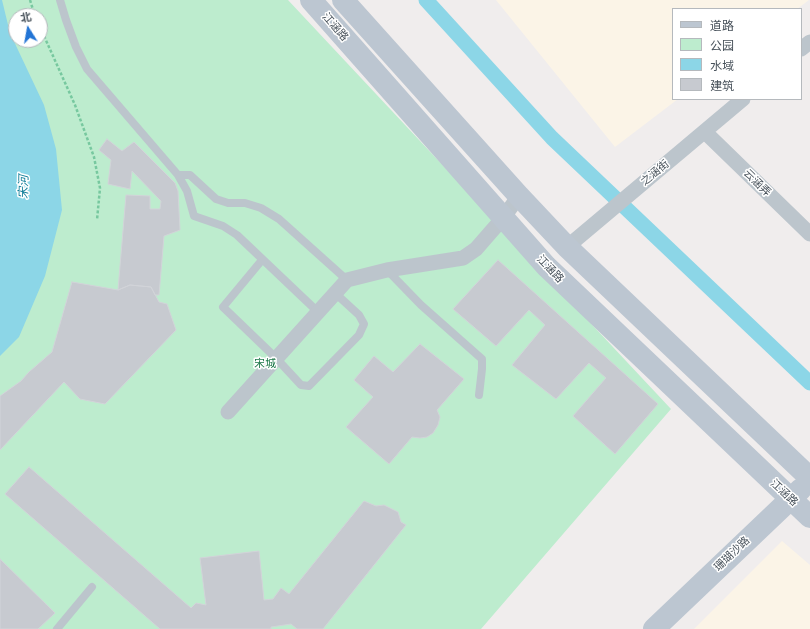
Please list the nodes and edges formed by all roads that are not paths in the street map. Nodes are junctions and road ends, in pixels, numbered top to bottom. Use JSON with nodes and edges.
{"nodes":[{"id":1,"x":60,"y":0,"type":"edge"},
{"id":2,"x":311,"y":0,"type":"edge"},
{"id":3,"x":343,"y":0,"type":"edge"},
{"id":4,"x":810,"y":42,"type":"edge"},
{"id":5,"x":802,"y":48,"type":"edge"},
{"id":6,"x":742,"y":100,"type":"edge"},
{"id":7,"x":705,"y":132,"type":"junction"},
{"id":8,"x":178,"y":175,"type":"junction"},
{"id":9,"x":519,"y":196,"type":"junction"},
{"id":10,"x":503,"y":218,"type":"junction"},
{"id":11,"x":810,"y":234,"type":"edge"},
{"id":12,"x":567,"y":247,"type":"junction"},
{"id":13,"x":262,"y":260,"type":"junction"},
{"id":14,"x":387,"y":270,"type":"junction"},
{"id":15,"x":347,"y":280,"type":"junction"},
{"id":16,"x":335,"y":293,"type":"junction"},
{"id":17,"x":318,"y":312,"type":"junction"},
{"id":18,"x":276,"y":358,"type":"junction"},
{"id":19,"x":479,"y":395,"type":"dead end"},
{"id":20,"x":228,"y":412,"type":"dead end"},
{"id":21,"x":810,"y":480,"type":"edge"},
{"id":22,"x":789,"y":499,"type":"junction"},
{"id":23,"x":810,"y":517,"type":"edge"},
{"id":24,"x":92,"y":588,"type":"dead end"},
{"id":25,"x":57,"y":629,"type":"edge"},
{"id":26,"x":654,"y":629,"type":"edge"}],
"edges":[{"from":1,"to":8,"type":"lane"},
{"from":2,"to":10,"type":"main road","name":"江涵路"},
{"from":3,"to":9,"type":"main road"},
{"from":4,"to":5,"type":"street"},
{"from":6,"to":7,"type":"street","name":"之涵街"},
{"from":7,"to":11,"type":"street","name":"云涵弄"},
{"from":7,"to":12,"type":"street","name":"之涵街"},
{"from":8,"to":13,"type":"lane"},
{"from":8,"to":15,"type":"lane"},
{"from":9,"to":10,"type":"street"},
{"from":9,"to":12,"type":"main road"},
{"from":10,"to":14,"type":"street"},
{"from":10,"to":22,"type":"main road","name":"江涵路"},
{"from":12,"to":21,"type":"main road"},
{"from":13,"to":17,"type":"lane"},
{"from":13,"to":18,"type":"lane"},
{"from":14,"to":15,"type":"street"},
{"from":14,"to":19,"type":"lane"},
{"from":15,"to":16,"type":"street"},
{"from":16,"to":17,"type":"street"},
{"from":16,"to":18,"type":"lane"},
{"from":17,"to":18,"type":"street"},
{"from":18,"to":20,"type":"street"},
{"from":21,"to":22,"type":"main road","name":"珊瑚沙路"},
{"from":22,"to":23,"type":"main road","name":"江涵路"},
{"from":22,"to":26,"type":"main road","name":"珊瑚沙路"},
{"from":24,"to":25,"type":"lane"}]}
